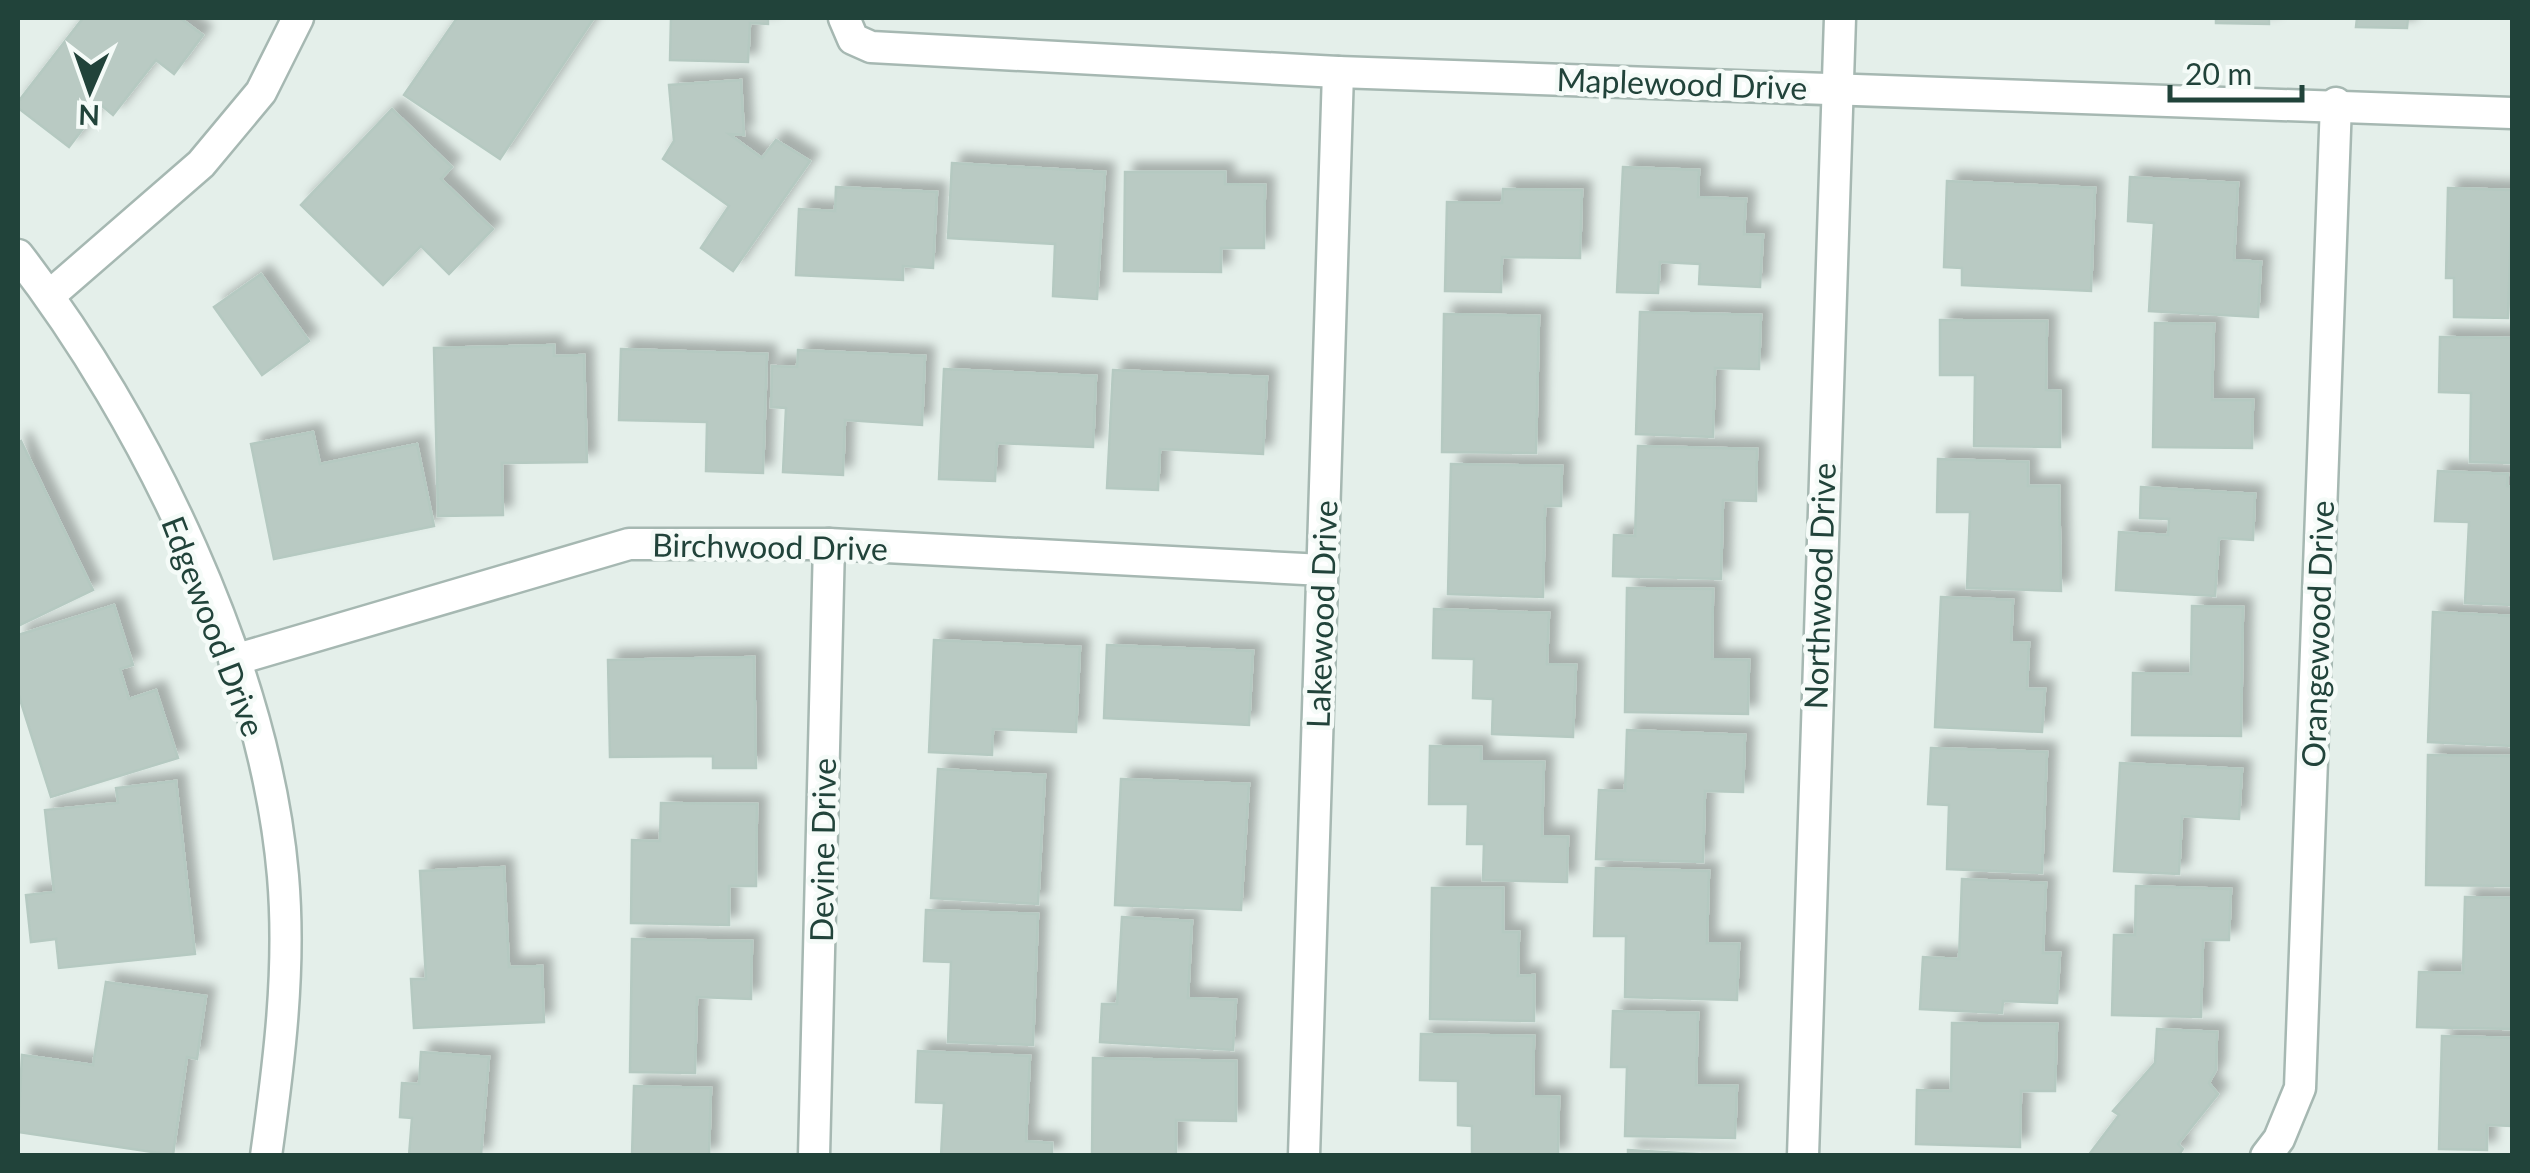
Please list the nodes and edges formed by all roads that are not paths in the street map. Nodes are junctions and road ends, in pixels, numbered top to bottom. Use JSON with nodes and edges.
{"nodes":[{"id":1,"x":298,"y":18,"type":"edge"},
{"id":2,"x":1840,"y":18,"type":"edge"},
{"id":3,"x":848,"y":28,"type":"edge"},
{"id":4,"x":1338,"y":72,"type":"junction"},
{"id":5,"x":1838,"y":88,"type":"junction"},
{"id":6,"x":2336,"y":103,"type":"junction"},
{"id":7,"x":2512,"y":113,"type":"edge"},
{"id":8,"x":18,"y":256,"type":"edge"},
{"id":9,"x":50,"y":296,"type":"junction"},
{"id":10,"x":830,"y":544,"type":"junction"},
{"id":11,"x":1323,"y":570,"type":"junction"},
{"id":12,"x":234,"y":660,"type":"junction"},
{"id":13,"x":266,"y":1156,"type":"edge"},
{"id":14,"x":814,"y":1156,"type":"edge"},
{"id":15,"x":1304,"y":1156,"type":"edge"},
{"id":16,"x":1803,"y":1156,"type":"edge"},
{"id":17,"x":2266,"y":1156,"type":"edge"}],
"edges":[{"from":1,"to":9,"type":"street"},
{"from":2,"to":5,"type":"street","name":"Northwood Drive"},
{"from":3,"to":4,"type":"street","name":"Maplewood Drive"},
{"from":4,"to":5,"type":"street","name":"Maplewood Drive"},
{"from":4,"to":11,"type":"street","name":"Lakewood Drive"},
{"from":5,"to":6,"type":"street","name":"Maplewood Drive"},
{"from":5,"to":16,"type":"street","name":"Northwood Drive"},
{"from":6,"to":7,"type":"street","name":"Maplewood Drive"},
{"from":6,"to":17,"type":"street","name":"Orangewood Drive"},
{"from":8,"to":9,"type":"street","name":"Edgewood Drive"},
{"from":9,"to":12,"type":"street","name":"Edgewood Drive"},
{"from":10,"to":11,"type":"street","name":"Birchwood Drive"},
{"from":10,"to":12,"type":"street","name":"Birchwood Drive"},
{"from":10,"to":14,"type":"street","name":"Devine Drive"},
{"from":11,"to":15,"type":"street","name":"Lakewood Drive"},
{"from":12,"to":13,"type":"street","name":"Edgewood Drive"}]}
